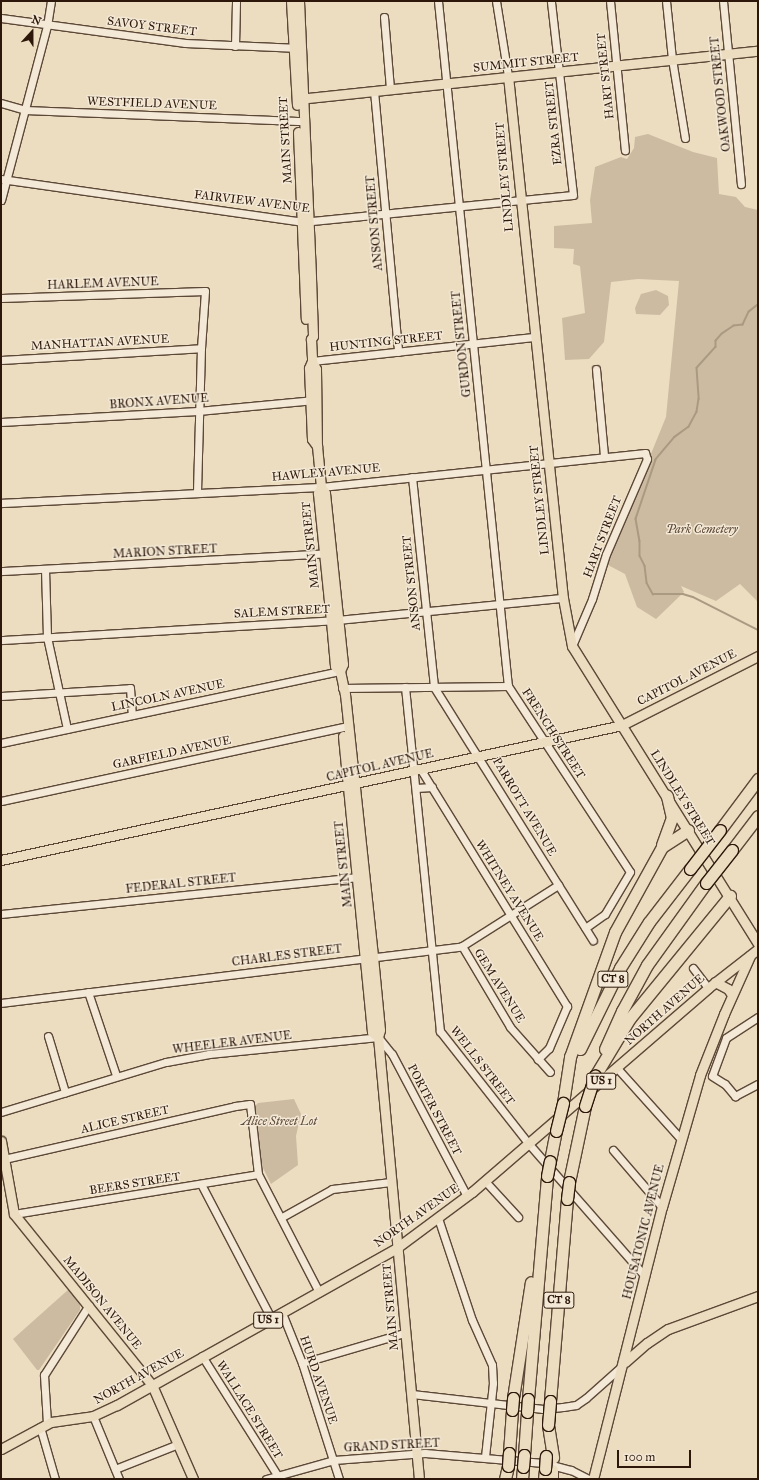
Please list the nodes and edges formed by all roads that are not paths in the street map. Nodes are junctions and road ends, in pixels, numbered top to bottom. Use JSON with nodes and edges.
{"nodes":[{"id":1,"x":51,"y":1,"type":"edge"},
{"id":2,"x":236,"y":1,"type":"edge"},
{"id":3,"x":291,"y":1,"type":"edge"},
{"id":4,"x":299,"y":1,"type":"edge"},
{"id":5,"x":438,"y":1,"type":"edge"},
{"id":6,"x":496,"y":1,"type":"edge"},
{"id":7,"x":551,"y":1,"type":"edge"},
{"id":8,"x":610,"y":1,"type":"edge"},
{"id":9,"x":666,"y":1,"type":"edge"},
{"id":10,"x":723,"y":1,"type":"edge"},
{"id":11,"x":384,"y":17,"type":"dead end"},
{"id":12,"x":1,"y":18,"type":"edge"},
{"id":13,"x":47,"y":26,"type":"junction"},
{"id":14,"x":235,"y":46,"type":"junction"},
{"id":15,"x":297,"y":48,"type":"junction"},
{"id":16,"x":758,"y":50,"type":"edge"},
{"id":17,"x":728,"y":54,"type":"junction"},
{"id":18,"x":672,"y":59,"type":"junction"},
{"id":19,"x":616,"y":65,"type":"junction"},
{"id":20,"x":559,"y":71,"type":"junction"},
{"id":21,"x":508,"y":76,"type":"junction"},
{"id":22,"x":446,"y":84,"type":"junction"},
{"id":23,"x":390,"y":90,"type":"junction"},
{"id":24,"x":374,"y":91,"type":"junction"},
{"id":25,"x":300,"y":99,"type":"junction"},
{"id":26,"x":1,"y":102,"type":"edge"},
{"id":27,"x":25,"y":110,"type":"junction"},
{"id":28,"x":301,"y":121,"type":"junction"},
{"id":29,"x":685,"y":138,"type":"dead end"},
{"id":30,"x":625,"y":150,"type":"dead end"},
{"id":31,"x":3,"y":179,"type":"edge"},
{"id":32,"x":741,"y":184,"type":"dead end"},
{"id":33,"x":573,"y":195,"type":"joint"},
{"id":34,"x":1,"y":200,"type":"edge"},
{"id":35,"x":519,"y":200,"type":"junction"},
{"id":36,"x":458,"y":207,"type":"junction"},
{"id":37,"x":385,"y":214,"type":"junction"},
{"id":38,"x":305,"y":222,"type":"junction"},
{"id":39,"x":1,"y":298,"type":"edge"},
{"id":40,"x":534,"y":337,"type":"junction"},
{"id":41,"x":473,"y":344,"type":"junction"},
{"id":42,"x":201,"y":348,"type":"junction"},
{"id":43,"x":398,"y":352,"type":"junction"},
{"id":44,"x":1,"y":360,"type":"edge"},
{"id":45,"x":312,"y":361,"type":"junction"},
{"id":46,"x":596,"y":369,"type":"dead end"},
{"id":47,"x":314,"y":400,"type":"junction"},
{"id":48,"x":198,"y":411,"type":"junction"},
{"id":49,"x":1,"y":422,"type":"edge"},
{"id":50,"x":604,"y":456,"type":"junction"},
{"id":51,"x":647,"y":459,"type":"joint"},
{"id":52,"x":548,"y":462,"type":"junction"},
{"id":53,"x":486,"y":469,"type":"junction"},
{"id":54,"x":412,"y":477,"type":"junction"},
{"id":55,"x":321,"y":487,"type":"junction"},
{"id":56,"x":196,"y":492,"type":"junction"},
{"id":57,"x":1,"y":503,"type":"edge"},
{"id":58,"x":327,"y":554,"type":"junction"},
{"id":59,"x":45,"y":569,"type":"junction"},
{"id":60,"x":1,"y":571,"type":"edge"},
{"id":61,"x":563,"y":598,"type":"junction"},
{"id":62,"x":498,"y":604,"type":"junction"},
{"id":63,"x":426,"y":612,"type":"junction"},
{"id":64,"x":334,"y":620,"type":"junction"},
{"id":65,"x":47,"y":637,"type":"junction"},
{"id":66,"x":1,"y":640,"type":"edge"},
{"id":67,"x":572,"y":646,"type":"junction"},
{"id":68,"x":756,"y":655,"type":"edge"},
{"id":69,"x":340,"y":671,"type":"junction"},
{"id":70,"x":508,"y":686,"type":"junction"},
{"id":71,"x":405,"y":687,"type":"junction"},
{"id":72,"x":434,"y":687,"type":"junction"},
{"id":73,"x":342,"y":688,"type":"junction"},
{"id":74,"x":60,"y":692,"type":"junction"},
{"id":75,"x":1,"y":696,"type":"edge"},
{"id":76,"x":132,"y":715,"type":"junction"},
{"id":77,"x":622,"y":725,"type":"junction"},
{"id":78,"x":345,"y":727,"type":"junction"},
{"id":79,"x":67,"y":729,"type":"junction"},
{"id":80,"x":546,"y":742,"type":"junction"},
{"id":81,"x":1,"y":743,"type":"edge"},
{"id":82,"x":480,"y":756,"type":"junction"},
{"id":83,"x":418,"y":770,"type":"junction"},
{"id":84,"x":758,"y":779,"type":"edge"},
{"id":85,"x":352,"y":786,"type":"junction"},
{"id":86,"x":432,"y":787,"type":"junction"},
{"id":87,"x":416,"y":788,"type":"junction"},
{"id":88,"x":667,"y":796,"type":"junction"},
{"id":89,"x":1,"y":801,"type":"edge"},
{"id":90,"x":758,"y":816,"type":"edge"},
{"id":91,"x":688,"y":830,"type":"junction"},
{"id":92,"x":662,"y":847,"type":"junction"},
{"id":93,"x":1,"y":860,"type":"edge"},
{"id":94,"x":361,"y":877,"type":"junction"},
{"id":95,"x":558,"y":885,"type":"junction"},
{"id":96,"x":730,"y":896,"type":"junction"},
{"id":97,"x":1,"y":914,"type":"edge"},
{"id":98,"x":511,"y":915,"type":"junction"},
{"id":99,"x":585,"y":928,"type":"junction"},
{"id":100,"x":593,"y":940,"type":"dead end"},
{"id":101,"x":758,"y":944,"type":"edge"},
{"id":102,"x":462,"y":946,"type":"junction"},
{"id":103,"x":758,"y":949,"type":"edge"},
{"id":104,"x":432,"y":950,"type":"junction"},
{"id":105,"x":750,"y":956,"type":"junction"},
{"id":106,"x":370,"y":957,"type":"junction"},
{"id":107,"x":693,"y":968,"type":"dead end"},
{"id":108,"x":715,"y":982,"type":"junction"},
{"id":109,"x":708,"y":988,"type":"junction"},
{"id":110,"x":88,"y":992,"type":"junction"},
{"id":111,"x":732,"y":995,"type":"junction"},
{"id":112,"x":1,"y":1003,"type":"edge"},
{"id":113,"x":758,"y":1017,"type":"edge"},
{"id":114,"x":48,"y":1036,"type":"dead end"},
{"id":115,"x":378,"y":1037,"type":"junction"},
{"id":116,"x":538,"y":1059,"type":"junction"},
{"id":117,"x":617,"y":1068,"type":"junction"},
{"id":118,"x":550,"y":1072,"type":"dead end"},
{"id":119,"x":116,"y":1076,"type":"junction"},
{"id":120,"x":595,"y":1076,"type":"junction"},
{"id":121,"x":758,"y":1084,"type":"edge"},
{"id":122,"x":64,"y":1092,"type":"junction"},
{"id":123,"x":563,"y":1103,"type":"junction"},
{"id":124,"x":1,"y":1112,"type":"edge"},
{"id":125,"x":681,"y":1139,"type":"junction"},
{"id":126,"x":528,"y":1143,"type":"junction"},
{"id":127,"x":1,"y":1147,"type":"edge"},
{"id":128,"x":613,"y":1150,"type":"dead end"},
{"id":129,"x":4,"y":1159,"type":"junction"},
{"id":130,"x":258,"y":1174,"type":"junction"},
{"id":131,"x":485,"y":1181,"type":"junction"},
{"id":132,"x":391,"y":1182,"type":"junction"},
{"id":133,"x":201,"y":1184,"type":"junction"},
{"id":134,"x":467,"y":1196,"type":"junction"},
{"id":135,"x":662,"y":1206,"type":"junction"},
{"id":136,"x":14,"y":1214,"type":"junction"},
{"id":137,"x":282,"y":1217,"type":"junction"},
{"id":138,"x":518,"y":1217,"type":"dead end"},
{"id":139,"x":438,"y":1218,"type":"junction"},
{"id":140,"x":542,"y":1224,"type":"junction"},
{"id":141,"x":398,"y":1247,"type":"junction"},
{"id":142,"x":645,"y":1276,"type":"junction"},
{"id":143,"x":319,"y":1292,"type":"junction"},
{"id":144,"x":758,"y":1296,"type":"edge"},
{"id":145,"x":89,"y":1305,"type":"junction"},
{"id":146,"x":282,"y":1313,"type":"junction"},
{"id":147,"x":271,"y":1318,"type":"junction"},
{"id":148,"x":404,"y":1333,"type":"junction"},
{"id":149,"x":202,"y":1356,"type":"junction"},
{"id":150,"x":302,"y":1363,"type":"junction"},
{"id":151,"x":623,"y":1364,"type":"junction"},
{"id":152,"x":152,"y":1385,"type":"junction"},
{"id":153,"x":412,"y":1394,"type":"junction"},
{"id":154,"x":492,"y":1402,"type":"junction"},
{"id":155,"x":93,"y":1416,"type":"junction"},
{"id":156,"x":43,"y":1425,"type":"junction"},
{"id":157,"x":178,"y":1444,"type":"junction"},
{"id":158,"x":1,"y":1449,"type":"edge"},
{"id":159,"x":416,"y":1454,"type":"junction"},
{"id":160,"x":486,"y":1457,"type":"junction"},
{"id":161,"x":334,"y":1460,"type":"junction"},
{"id":162,"x":115,"y":1470,"type":"junction"},
{"id":163,"x":548,"y":1474,"type":"edge"},
{"id":164,"x":278,"y":1476,"type":"junction"},
{"id":165,"x":55,"y":1479,"type":"edge"},
{"id":166,"x":119,"y":1479,"type":"edge"},
{"id":167,"x":192,"y":1479,"type":"edge"},
{"id":168,"x":266,"y":1479,"type":"edge"},
{"id":169,"x":339,"y":1479,"type":"edge"},
{"id":170,"x":419,"y":1479,"type":"edge"},
{"id":171,"x":507,"y":1479,"type":"edge"},
{"id":172,"x":522,"y":1479,"type":"edge"},
{"id":173,"x":589,"y":1479,"type":"edge"},
{"id":174,"x":593,"y":1479,"type":"edge"}],
"edges":[{"from":1,"to":13,"type":"street"},
{"from":2,"to":14,"type":"street"},
{"from":3,"to":15,"type":"main road","name":"MAIN STREET"},
{"from":4,"to":15,"type":"main road","name":"MAIN STREET"},
{"from":5,"to":22,"type":"street","name":"GURDON STREET"},
{"from":6,"to":21,"type":"street","name":"LINDLEY STREET"},
{"from":7,"to":20,"type":"street","name":"EZRA STREET"},
{"from":8,"to":19,"type":"street","name":"HART STREET"},
{"from":9,"to":18,"type":"street"},
{"from":10,"to":17,"type":"street","name":"OAKWOOD STREET"},
{"from":11,"to":23,"type":"street"},
{"from":12,"to":13,"type":"street","name":"SAVOY STREET"},
{"from":13,"to":14,"type":"street","name":"SAVOY STREET"},
{"from":13,"to":27,"type":"street"},
{"from":14,"to":15,"type":"street","name":"SAVOY STREET"},
{"from":15,"to":25,"type":"main road","name":"MAIN STREET"},
{"from":16,"to":17,"type":"main road","name":"SUMMIT STREET"},
{"from":17,"to":18,"type":"main road","name":"SUMMIT STREET"},
{"from":17,"to":32,"type":"street","name":"OAKWOOD STREET"},
{"from":18,"to":19,"type":"main road","name":"SUMMIT STREET"},
{"from":18,"to":29,"type":"street"},
{"from":19,"to":20,"type":"main road","name":"SUMMIT STREET"},
{"from":19,"to":30,"type":"street","name":"HART STREET"},
{"from":20,"to":21,"type":"main road","name":"SUMMIT STREET"},
{"from":20,"to":33,"type":"street","name":"EZRA STREET"},
{"from":21,"to":22,"type":"main road","name":"SUMMIT STREET"},
{"from":21,"to":35,"type":"main road","name":"LINDLEY STREET"},
{"from":22,"to":23,"type":"main road","name":"SUMMIT STREET"},
{"from":22,"to":36,"type":"street","name":"GURDON STREET"},
{"from":23,"to":24,"type":"main road","name":"SUMMIT STREET"},
{"from":24,"to":25,"type":"main road","name":"SUMMIT STREET"},
{"from":24,"to":37,"type":"street","name":"ANSON STREET"},
{"from":25,"to":28,"type":"main road","name":"MAIN STREET"},
{"from":26,"to":27,"type":"street","name":"WESTFIELD AVENUE"},
{"from":27,"to":28,"type":"street","name":"WESTFIELD AVENUE"},
{"from":27,"to":31,"type":"street"},
{"from":28,"to":38,"type":"main road","name":"MAIN STREET"},
{"from":31,"to":34,"type":"street"},
{"from":31,"to":38,"type":"street","name":"FAIRVIEW AVENUE"},
{"from":33,"to":35,"type":"street","name":"FAIRVIEW AVENUE"},
{"from":35,"to":36,"type":"street","name":"FAIRVIEW AVENUE"},
{"from":35,"to":40,"type":"main road","name":"LINDLEY STREET"},
{"from":36,"to":37,"type":"street","name":"FAIRVIEW AVENUE"},
{"from":36,"to":41,"type":"street","name":"GURDON STREET"},
{"from":37,"to":38,"type":"street","name":"FAIRVIEW AVENUE"},
{"from":37,"to":43,"type":"street","name":"ANSON STREET"},
{"from":38,"to":45,"type":"main road","name":"MAIN STREET"},
{"from":39,"to":42,"type":"street","name":"HARLEM AVENUE"},
{"from":40,"to":41,"type":"street","name":"HUNTING STREET"},
{"from":40,"to":52,"type":"main road","name":"LINDLEY STREET"},
{"from":41,"to":43,"type":"street","name":"HUNTING STREET"},
{"from":41,"to":53,"type":"street","name":"GURDON STREET"},
{"from":42,"to":44,"type":"street","name":"MANHATTAN AVENUE"},
{"from":42,"to":48,"type":"street"},
{"from":43,"to":45,"type":"street","name":"HUNTING STREET"},
{"from":45,"to":47,"type":"main road","name":"MAIN STREET"},
{"from":46,"to":50,"type":"street"},
{"from":47,"to":48,"type":"street","name":"BRONX AVENUE"},
{"from":47,"to":55,"type":"main road","name":"MAIN STREET"},
{"from":48,"to":49,"type":"street","name":"BRONX AVENUE"},
{"from":48,"to":56,"type":"street"},
{"from":50,"to":51,"type":"street","name":"HAWLEY AVENUE"},
{"from":50,"to":52,"type":"street","name":"HAWLEY AVENUE"},
{"from":51,"to":67,"type":"street","name":"HART STREET"},
{"from":52,"to":53,"type":"street","name":"HAWLEY AVENUE"},
{"from":52,"to":61,"type":"main road","name":"LINDLEY STREET"},
{"from":53,"to":54,"type":"street","name":"HAWLEY AVENUE"},
{"from":53,"to":62,"type":"street","name":"GURDON STREET"},
{"from":54,"to":55,"type":"street","name":"HAWLEY AVENUE"},
{"from":54,"to":63,"type":"street","name":"ANSON STREET"},
{"from":55,"to":56,"type":"street","name":"HAWLEY AVENUE"},
{"from":55,"to":58,"type":"main road","name":"MAIN STREET"},
{"from":56,"to":57,"type":"street","name":"HAWLEY AVENUE"},
{"from":58,"to":59,"type":"street","name":"MARION STREET"},
{"from":58,"to":64,"type":"main road","name":"MAIN STREET"},
{"from":59,"to":60,"type":"street","name":"MARION STREET"},
{"from":59,"to":65,"type":"street"},
{"from":61,"to":62,"type":"street","name":"SALEM STREET"},
{"from":61,"to":67,"type":"main road","name":"LINDLEY STREET"},
{"from":62,"to":63,"type":"street","name":"SALEM STREET"},
{"from":62,"to":70,"type":"street","name":"GURDON STREET"},
{"from":63,"to":64,"type":"street","name":"SALEM STREET"},
{"from":63,"to":72,"type":"street","name":"ANSON STREET"},
{"from":64,"to":65,"type":"street","name":"SALEM STREET"},
{"from":64,"to":69,"type":"main road","name":"MAIN STREET"},
{"from":65,"to":66,"type":"street","name":"SALEM STREET"},
{"from":65,"to":74,"type":"street"},
{"from":67,"to":77,"type":"main road","name":"LINDLEY STREET"},
{"from":68,"to":77,"type":"main road","name":"CAPITOL AVENUE"},
{"from":69,"to":73,"type":"main road","name":"MAIN STREET"},
{"from":69,"to":76,"type":"street","name":"LINCOLN AVENUE"},
{"from":70,"to":72,"type":"street","name":"FRENCH STREET"},
{"from":70,"to":80,"type":"street","name":"FRENCH STREET"},
{"from":71,"to":72,"type":"street","name":"FRENCH STREET"},
{"from":71,"to":73,"type":"street","name":"FRENCH STREET"},
{"from":71,"to":83,"type":"street","name":"WELLS STREET"},
{"from":72,"to":82,"type":"street","name":"PARROTT AVENUE"},
{"from":73,"to":78,"type":"main road","name":"MAIN STREET"},
{"from":74,"to":75,"type":"street"},
{"from":74,"to":76,"type":"street"},
{"from":74,"to":79,"type":"street"},
{"from":76,"to":79,"type":"street","name":"LINCOLN AVENUE"},
{"from":77,"to":80,"type":"main road","name":"CAPITOL AVENUE"},
{"from":77,"to":88,"type":"main road","name":"LINDLEY STREET"},
{"from":78,"to":85,"type":"main road","name":"MAIN STREET"},
{"from":78,"to":89,"type":"street","name":"GARFIELD AVENUE"},
{"from":79,"to":81,"type":"street","name":"LINCOLN AVENUE"},
{"from":80,"to":82,"type":"main road","name":"CAPITOL AVENUE"},
{"from":80,"to":99,"type":"street","name":"FRENCH STREET"},
{"from":82,"to":83,"type":"main road","name":"CAPITOL AVENUE"},
{"from":82,"to":95,"type":"street","name":"PARROTT AVENUE"},
{"from":83,"to":85,"type":"main road","name":"CAPITOL AVENUE"},
{"from":83,"to":86,"type":"street","name":"WHITNEY AVENUE"},
{"from":83,"to":87,"type":"street","name":"WELLS STREET"},
{"from":84,"to":123,"type":"highway","number":"CT 8","bridge":true},
{"from":85,"to":93,"type":"main road","name":"CAPITOL AVENUE"},
{"from":85,"to":94,"type":"main road","name":"MAIN STREET"},
{"from":86,"to":87,"type":"street"},
{"from":86,"to":98,"type":"street","name":"WHITNEY AVENUE"},
{"from":87,"to":104,"type":"street","name":"WELLS STREET"},
{"from":88,"to":91,"type":"main road","name":"LINDLEY STREET"},
{"from":88,"to":92,"type":"highway"},
{"from":90,"to":120,"type":"highway","number":"CT 8","bridge":true},
{"from":91,"to":92,"type":"highway"},
{"from":91,"to":96,"type":"main road","name":"LINDLEY STREET"},
{"from":92,"to":123,"type":"highway"},
{"from":94,"to":97,"type":"street","name":"FEDERAL STREET"},
{"from":94,"to":106,"type":"main road","name":"MAIN STREET"},
{"from":95,"to":98,"type":"street","name":"CHARLES STREET"},
{"from":95,"to":99,"type":"street","name":"PARROTT AVENUE"},
{"from":96,"to":101,"type":"main road","name":"LINDLEY STREET"},
{"from":96,"to":120,"type":"highway"},
{"from":98,"to":102,"type":"street","name":"CHARLES STREET"},
{"from":98,"to":116,"type":"street","name":"WHITNEY AVENUE"},
{"from":99,"to":100,"type":"street","name":"PARROTT AVENUE"},
{"from":102,"to":104,"type":"street","name":"CHARLES STREET"},
{"from":102,"to":116,"type":"street","name":"GEM AVENUE"},
{"from":103,"to":105,"type":"main road","name":"NORTH AVENUE","number":"US 1"},
{"from":104,"to":106,"type":"street","name":"CHARLES STREET"},
{"from":104,"to":126,"type":"street","name":"WELLS STREET"},
{"from":105,"to":108,"type":"main road","name":"NORTH AVENUE","number":"US 1"},
{"from":105,"to":111,"type":"main road","name":"HOUSATONIC AVENUE"},
{"from":106,"to":110,"type":"street","name":"CHARLES STREET"},
{"from":106,"to":115,"type":"main road","name":"MAIN STREET"},
{"from":107,"to":109,"type":"street"},
{"from":108,"to":109,"type":"main road","name":"NORTH AVENUE","number":"US 1"},
{"from":108,"to":111,"type":"main road"},
{"from":109,"to":117,"type":"main road","name":"NORTH AVENUE","number":"US 1"},
{"from":110,"to":112,"type":"street","name":"CHARLES STREET"},
{"from":110,"to":119,"type":"street"},
{"from":111,"to":125,"type":"main road","name":"HOUSATONIC AVENUE"},
{"from":113,"to":121,"type":"street"},
{"from":114,"to":122,"type":"street"},
{"from":115,"to":119,"type":"street","name":"WHEELER AVENUE"},
{"from":115,"to":132,"type":"main road","name":"MAIN STREET"},
{"from":115,"to":134,"type":"street","name":"PORTER STREET"},
{"from":116,"to":118,"type":"street","name":"GEM AVENUE"},
{"from":117,"to":125,"type":"street"},
{"from":117,"to":126,"type":"main road","name":"NORTH AVENUE","number":"US 1"},
{"from":119,"to":122,"type":"street","name":"WHEELER AVENUE"},
{"from":120,"to":163,"type":"highway","number":"CT 8","bridge":true},
{"from":122,"to":124,"type":"street","name":"WHEELER AVENUE"},
{"from":123,"to":140,"type":"highway","number":"CT 8","bridge":true},
{"from":125,"to":135,"type":"main road","name":"HOUSATONIC AVENUE"},
{"from":126,"to":131,"type":"main road","name":"NORTH AVENUE","number":"US 1"},
{"from":126,"to":142,"type":"street","name":"WELLS STREET"},
{"from":127,"to":129,"type":"main road","name":"MADISON AVENUE"},
{"from":128,"to":135,"type":"street"},
{"from":129,"to":130,"type":"street","name":"ALICE STREET"},
{"from":129,"to":136,"type":"main road","name":"MADISON AVENUE"},
{"from":130,"to":133,"type":"street","name":"BEERS STREET"},
{"from":130,"to":137,"type":"street"},
{"from":131,"to":134,"type":"main road","name":"NORTH AVENUE","number":"US 1"},
{"from":131,"to":138,"type":"street"},
{"from":132,"to":137,"type":"street"},
{"from":132,"to":141,"type":"main road","name":"MAIN STREET"},
{"from":133,"to":136,"type":"street","name":"BEERS STREET"},
{"from":133,"to":147,"type":"street"},
{"from":134,"to":139,"type":"main road","name":"NORTH AVENUE","number":"US 1"},
{"from":135,"to":142,"type":"main road","name":"HOUSATONIC AVENUE"},
{"from":136,"to":145,"type":"main road","name":"MADISON AVENUE"},
{"from":137,"to":143,"type":"street"},
{"from":139,"to":141,"type":"main road","name":"NORTH AVENUE","number":"US 1"},
{"from":139,"to":154,"type":"street"},
{"from":140,"to":171,"type":"highway","bridge":true},
{"from":140,"to":172,"type":"highway","number":"CT 8","bridge":true},
{"from":141,"to":143,"type":"main road","name":"NORTH AVENUE","number":"US 1"},
{"from":141,"to":148,"type":"main road","name":"MAIN STREET"},
{"from":142,"to":151,"type":"main road","name":"HOUSATONIC AVENUE"},
{"from":143,"to":146,"type":"main road","name":"NORTH AVENUE","number":"US 1"},
{"from":144,"to":151,"type":"main road"},
{"from":145,"to":152,"type":"main road","name":"MADISON AVENUE"},
{"from":145,"to":156,"type":"street"},
{"from":146,"to":147,"type":"main road","name":"NORTH AVENUE","number":"US 1"},
{"from":146,"to":150,"type":"street","name":"HURD AVENUE"},
{"from":147,"to":149,"type":"main road","name":"NORTH AVENUE","number":"US 1"},
{"from":148,"to":150,"type":"street"},
{"from":148,"to":153,"type":"main road","name":"MAIN STREET"},
{"from":149,"to":152,"type":"main road","name":"NORTH AVENUE","number":"US 1"},
{"from":149,"to":164,"type":"street","name":"WALLACE STREET"},
{"from":150,"to":161,"type":"street","name":"HURD AVENUE"},
{"from":151,"to":154,"type":"street"},
{"from":151,"to":174,"type":"main road","name":"HOUSATONIC AVENUE"},
{"from":152,"to":155,"type":"main road","name":"NORTH AVENUE","number":"US 1"},
{"from":152,"to":157,"type":"main road","name":"MADISON AVENUE"},
{"from":153,"to":154,"type":"street"},
{"from":153,"to":159,"type":"main road","name":"MAIN STREET"},
{"from":154,"to":160,"type":"street"},
{"from":155,"to":156,"type":"main road","name":"NORTH AVENUE","number":"US 1"},
{"from":155,"to":162,"type":"street"},
{"from":156,"to":158,"type":"main road","name":"NORTH AVENUE","number":"US 1"},
{"from":156,"to":165,"type":"street"},
{"from":157,"to":162,"type":"street"},
{"from":157,"to":167,"type":"main road","name":"MADISON AVENUE"},
{"from":159,"to":160,"type":"street","name":"GRAND STREET"},
{"from":159,"to":161,"type":"street","name":"GRAND STREET"},
{"from":159,"to":170,"type":"main road","name":"MAIN STREET"},
{"from":160,"to":173,"type":"street","name":"GRAND STREET"},
{"from":161,"to":164,"type":"street","name":"GRAND STREET"},
{"from":161,"to":169,"type":"street","name":"HURD AVENUE"},
{"from":162,"to":166,"type":"street"},
{"from":164,"to":168,"type":"street","name":"GRAND STREET"}]}
